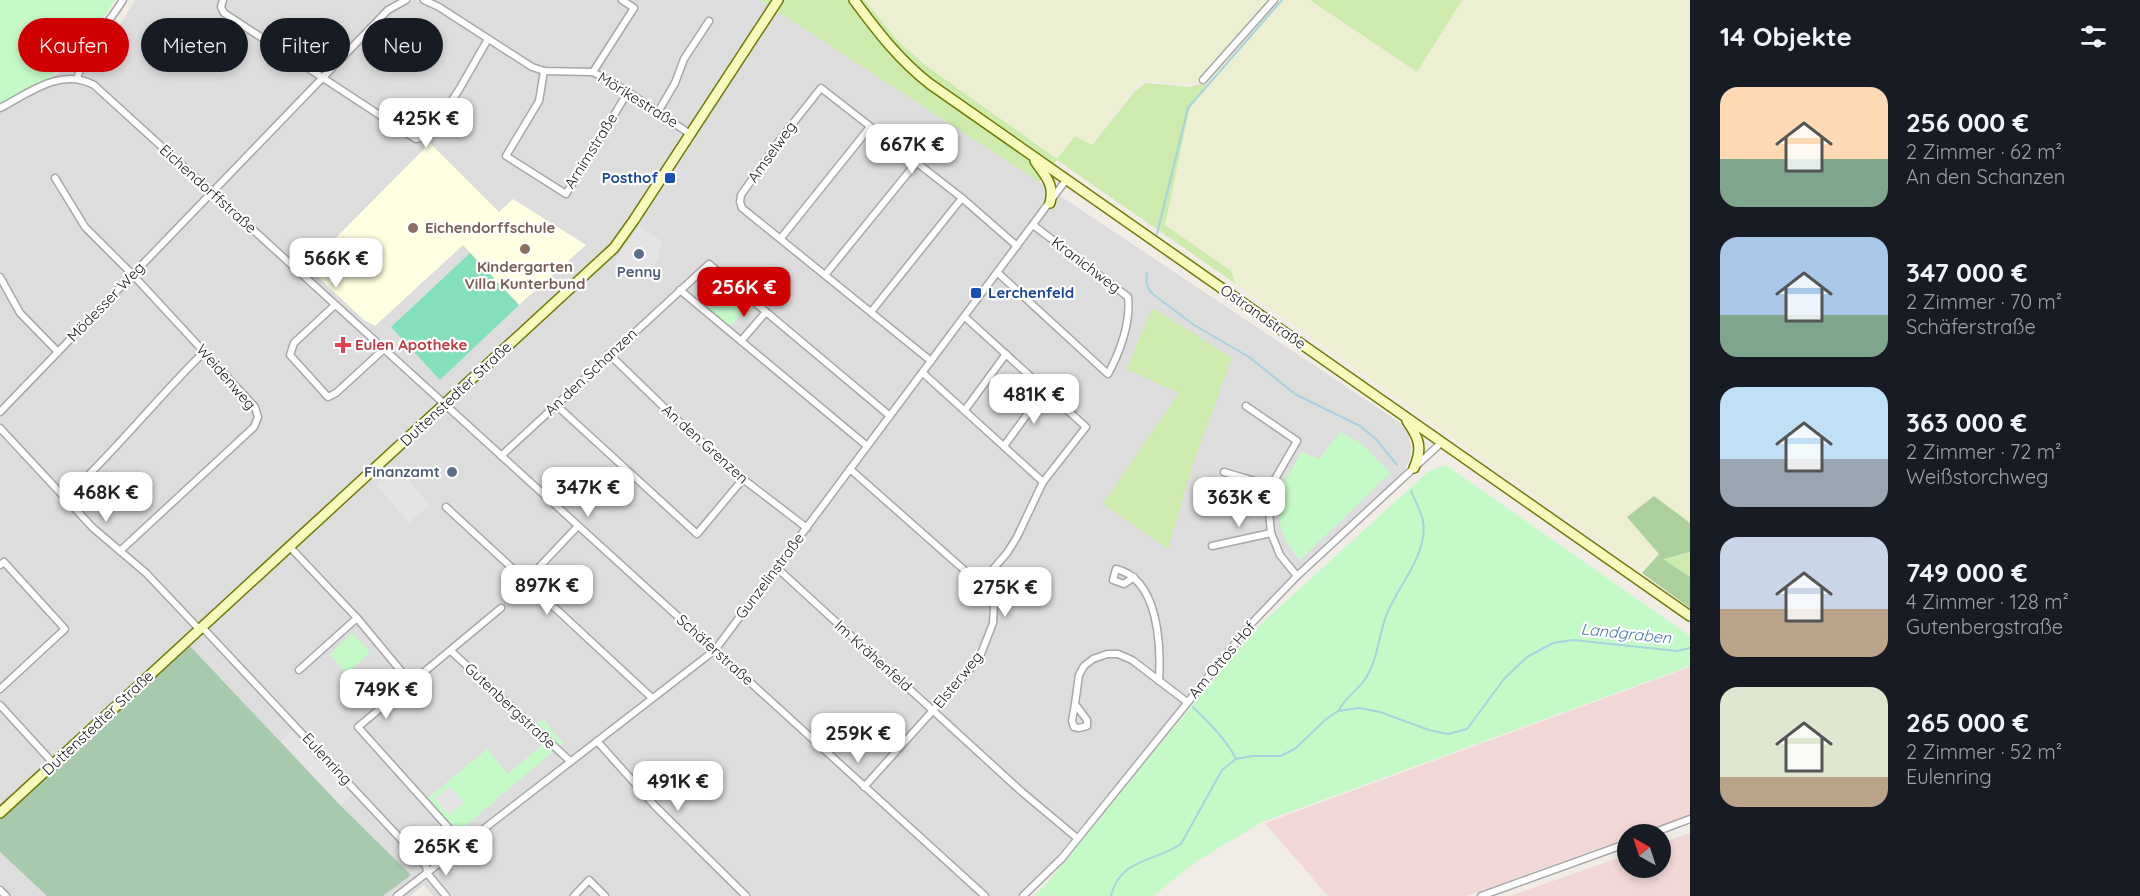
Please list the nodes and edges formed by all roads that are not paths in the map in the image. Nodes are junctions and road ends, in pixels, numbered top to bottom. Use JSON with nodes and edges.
{"nodes":[{"id":1,"x":123,"y":0,"type":"edge"},
{"id":2,"x":223,"y":0,"type":"edge"},
{"id":3,"x":406,"y":0,"type":"edge"},
{"id":4,"x":424,"y":0,"type":"edge"},
{"id":5,"x":622,"y":0,"type":"edge"},
{"id":6,"x":778,"y":0,"type":"edge"},
{"id":7,"x":854,"y":0,"type":"edge"},
{"id":8,"x":1274,"y":0,"type":"edge"},
{"id":9,"x":709,"y":21,"type":"dead end"},
{"id":10,"x":488,"y":39,"type":"junction"},
{"id":11,"x":544,"y":71,"type":"junction"},
{"id":12,"x":593,"y":72,"type":"junction"},
{"id":13,"x":322,"y":78,"type":"junction"},
{"id":14,"x":77,"y":79,"type":"junction"},
{"id":15,"x":1203,"y":80,"type":"dead end"},
{"id":16,"x":628,"y":92,"type":"junction"},
{"id":17,"x":0,"y":108,"type":"edge"},
{"id":18,"x":658,"y":112,"type":"junction"},
{"id":19,"x":870,"y":127,"type":"junction"},
{"id":20,"x":690,"y":134,"type":"junction"},
{"id":21,"x":1032,"y":156,"type":"junction"},
{"id":22,"x":916,"y":163,"type":"junction"},
{"id":23,"x":55,"y":178,"type":"dead end"},
{"id":24,"x":1066,"y":180,"type":"junction"},
{"id":25,"x":212,"y":192,"type":"junction"},
{"id":26,"x":962,"y":198,"type":"junction"},
{"id":27,"x":1050,"y":203,"type":"junction"},
{"id":28,"x":1033,"y":225,"type":"junction"},
{"id":29,"x":780,"y":238,"type":"junction"},
{"id":30,"x":1017,"y":246,"type":"junction"},
{"id":31,"x":998,"y":273,"type":"junction"},
{"id":32,"x":133,"y":275,"type":"junction"},
{"id":33,"x":825,"y":275,"type":"junction"},
{"id":34,"x":0,"y":277,"type":"edge"},
{"id":35,"x":681,"y":290,"type":"junction"},
{"id":36,"x":335,"y":305,"type":"junction"},
{"id":37,"x":766,"y":312,"type":"junction"},
{"id":38,"x":871,"y":312,"type":"junction"},
{"id":39,"x":964,"y":317,"type":"junction"},
{"id":40,"x":741,"y":340,"type":"junction"},
{"id":41,"x":384,"y":349,"type":"junction"},
{"id":42,"x":58,"y":352,"type":"junction"},
{"id":43,"x":204,"y":352,"type":"junction"},
{"id":44,"x":609,"y":354,"type":"junction"},
{"id":45,"x":1006,"y":354,"type":"junction"},
{"id":46,"x":931,"y":361,"type":"junction"},
{"id":47,"x":923,"y":372,"type":"junction"},
{"id":48,"x":1045,"y":390,"type":"junction"},
{"id":49,"x":445,"y":404,"type":"junction"},
{"id":50,"x":556,"y":405,"type":"junction"},
{"id":51,"x":1246,"y":406,"type":"dead end"},
{"id":52,"x":965,"y":410,"type":"junction"},
{"id":53,"x":0,"y":412,"type":"edge"},
{"id":54,"x":1402,"y":414,"type":"junction"},
{"id":55,"x":890,"y":416,"type":"junction"},
{"id":56,"x":0,"y":428,"type":"edge"},
{"id":57,"x":1442,"y":442,"type":"junction"},
{"id":58,"x":867,"y":446,"type":"junction"},
{"id":59,"x":1004,"y":446,"type":"junction"},
{"id":60,"x":501,"y":456,"type":"junction"},
{"id":61,"x":1414,"y":468,"type":"junction"},
{"id":62,"x":850,"y":469,"type":"junction"},
{"id":63,"x":1224,"y":472,"type":"dead end"},
{"id":64,"x":743,"y":479,"type":"junction"},
{"id":65,"x":1043,"y":482,"type":"junction"},
{"id":66,"x":1271,"y":486,"type":"junction"},
{"id":67,"x":65,"y":498,"type":"junction"},
{"id":68,"x":447,"y":507,"type":"dead end"},
{"id":69,"x":578,"y":526,"type":"junction"},
{"id":70,"x":807,"y":528,"type":"junction"},
{"id":71,"x":1271,"y":532,"type":"junction"},
{"id":72,"x":290,"y":546,"type":"junction"},
{"id":73,"x":1212,"y":546,"type":"dead end"},
{"id":74,"x":120,"y":551,"type":"junction"},
{"id":75,"x":0,"y":566,"type":"edge"},
{"id":76,"x":777,"y":568,"type":"junction"},
{"id":77,"x":1297,"y":576,"type":"junction"},
{"id":78,"x":1134,"y":577,"type":"dead end"},
{"id":79,"x":526,"y":581,"type":"junction"},
{"id":80,"x":980,"y":584,"type":"junction"},
{"id":81,"x":501,"y":608,"type":"dead end"},
{"id":82,"x":1690,"y":616,"type":"edge"},
{"id":83,"x":357,"y":618,"type":"junction"},
{"id":84,"x":201,"y":628,"type":"junction"},
{"id":85,"x":715,"y":650,"type":"junction"},
{"id":86,"x":451,"y":651,"type":"junction"},
{"id":87,"x":299,"y":670,"type":"dead end"},
{"id":88,"x":1159,"y":681,"type":"junction"},
{"id":89,"x":411,"y":683,"type":"junction"},
{"id":90,"x":0,"y":689,"type":"edge"},
{"id":91,"x":652,"y":698,"type":"junction"},
{"id":92,"x":1187,"y":702,"type":"junction"},
{"id":93,"x":1075,"y":704,"type":"dead end"},
{"id":94,"x":0,"y":705,"type":"edge"},
{"id":95,"x":933,"y":711,"type":"junction"},
{"id":96,"x":597,"y":741,"type":"junction"},
{"id":97,"x":570,"y":761,"type":"junction"},
{"id":98,"x":54,"y":764,"type":"junction"},
{"id":99,"x":864,"y":787,"type":"junction"},
{"id":100,"x":0,"y":813,"type":"edge"},
{"id":101,"x":1690,"y":819,"type":"edge"},
{"id":102,"x":1671,"y":826,"type":"edge"},
{"id":103,"x":1077,"y":838,"type":"junction"},
{"id":104,"x":464,"y":845,"type":"junction"},
{"id":105,"x":1617,"y":847,"type":"edge"},
{"id":106,"x":427,"y":873,"type":"junction"},
{"id":107,"x":0,"y":890,"type":"edge"},
{"id":108,"x":6,"y":896,"type":"edge"},
{"id":109,"x":397,"y":896,"type":"edge"},
{"id":110,"x":446,"y":896,"type":"edge"},
{"id":111,"x":574,"y":896,"type":"edge"},
{"id":112,"x":606,"y":896,"type":"edge"},
{"id":113,"x":746,"y":896,"type":"edge"},
{"id":114,"x":985,"y":896,"type":"edge"},
{"id":115,"x":1023,"y":896,"type":"edge"},
{"id":116,"x":1481,"y":896,"type":"edge"}],
"edges":[{"from":1,"to":14,"type":"street"},
{"from":2,"to":13,"type":"street"},
{"from":3,"to":13,"type":"street"},
{"from":4,"to":10,"type":"street","name":"Mörikestraße"},
{"from":5,"to":12,"type":"street"},
{"from":6,"to":20,"type":"main road","name":"Duttenstedter Straße"},
{"from":7,"to":21,"type":"main road","name":"Ostrandstraße"},
{"from":8,"to":15,"type":"street"},
{"from":9,"to":18,"type":"street"},
{"from":10,"to":11,"type":"street","name":"Mörikestraße"},
{"from":10,"to":13,"type":"street"},
{"from":11,"to":12,"type":"street","name":"Mörikestraße"},
{"from":11,"to":16,"type":"street","name":"Arnimstraße"},
{"from":12,"to":16,"type":"street","name":"Mörikestraße"},
{"from":13,"to":25,"type":"street"},
{"from":14,"to":17,"type":"street"},
{"from":14,"to":25,"type":"street","name":"Eichendorffstraße"},
{"from":16,"to":18,"type":"street","name":"Mörikestraße"},
{"from":18,"to":20,"type":"street","name":"Mörikestraße"},
{"from":19,"to":22,"type":"street"},
{"from":19,"to":29,"type":"street"},
{"from":19,"to":29,"type":"street","name":"Amselweg"},
{"from":20,"to":49,"type":"main road","name":"Duttenstedter Straße"},
{"from":21,"to":24,"type":"main road","name":"Ostrandstraße"},
{"from":21,"to":27,"type":"main road"},
{"from":22,"to":26,"type":"street"},
{"from":22,"to":33,"type":"street"},
{"from":23,"to":32,"type":"street","name":"Weidenweg"},
{"from":24,"to":27,"type":"street","name":"Gunzelinstraße"},
{"from":24,"to":54,"type":"main road","name":"Ostrandstraße"},
{"from":25,"to":32,"type":"street","name":"Mödesser Weg"},
{"from":25,"to":36,"type":"street","name":"Eichendorffstraße"},
{"from":26,"to":30,"type":"street"},
{"from":26,"to":38,"type":"street"},
{"from":27,"to":28,"type":"street","name":"Gunzelinstraße"},
{"from":28,"to":30,"type":"street","name":"Gunzelinstraße"},
{"from":28,"to":31,"type":"street","name":"Kranichweg"},
{"from":29,"to":33,"type":"street","name":"Amselweg"},
{"from":30,"to":31,"type":"street","name":"Gunzelinstraße"},
{"from":31,"to":39,"type":"street","name":"Gunzelinstraße"},
{"from":32,"to":42,"type":"street","name":"Mödesser Weg"},
{"from":32,"to":43,"type":"street","name":"Weidenweg"},
{"from":33,"to":38,"type":"street","name":"Amselweg"},
{"from":34,"to":42,"type":"street"},
{"from":35,"to":37,"type":"street","name":"An den Schanzen"},
{"from":35,"to":40,"type":"street"},
{"from":35,"to":44,"type":"street","name":"An den Schanzen"},
{"from":36,"to":41,"type":"street","name":"Eichendorffstraße"},
{"from":36,"to":41,"type":"street"},
{"from":37,"to":40,"type":"street"},
{"from":37,"to":55,"type":"street","name":"An den Schanzen"},
{"from":38,"to":46,"type":"street","name":"Amselweg"},
{"from":39,"to":45,"type":"street"},
{"from":39,"to":46,"type":"street","name":"Gunzelinstraße"},
{"from":40,"to":58,"type":"street"},
{"from":41,"to":49,"type":"street","name":"Eichendorffstraße"},
{"from":42,"to":53,"type":"street","name":"Mödesser Weg"},
{"from":43,"to":67,"type":"street"},
{"from":43,"to":74,"type":"street","name":"Weidenweg"},
{"from":44,"to":50,"type":"street","name":"An den Schanzen"},
{"from":44,"to":64,"type":"street","name":"An den Grenzen"},
{"from":45,"to":48,"type":"street"},
{"from":45,"to":52,"type":"street"},
{"from":46,"to":47,"type":"street","name":"Gunzelinstraße"},
{"from":47,"to":52,"type":"street"},
{"from":47,"to":55,"type":"street","name":"Gunzelinstraße"},
{"from":48,"to":59,"type":"street"},
{"from":48,"to":65,"type":"street"},
{"from":49,"to":60,"type":"street","name":"Schäferstraße"},
{"from":49,"to":72,"type":"main road","name":"Duttenstedter Straße"},
{"from":50,"to":60,"type":"street","name":"An den Schanzen"},
{"from":50,"to":64,"type":"street"},
{"from":51,"to":66,"type":"street"},
{"from":52,"to":59,"type":"street"},
{"from":54,"to":57,"type":"main road","name":"Ostrandstraße"},
{"from":54,"to":61,"type":"main road"},
{"from":55,"to":58,"type":"street","name":"Gunzelinstraße"},
{"from":56,"to":67,"type":"street","name":"Eulenring"},
{"from":57,"to":61,"type":"street","name":"Am Ottos Hof"},
{"from":57,"to":82,"type":"main road","name":"Ostrandstraße"},
{"from":58,"to":62,"type":"street","name":"Gunzelinstraße"},
{"from":59,"to":65,"type":"street"},
{"from":60,"to":69,"type":"street","name":"Schäferstraße"},
{"from":61,"to":77,"type":"street","name":"Am Ottos Hof"},
{"from":62,"to":70,"type":"street","name":"Gunzelinstraße"},
{"from":62,"to":80,"type":"street","name":"Elsterweg"},
{"from":63,"to":66,"type":"street"},
{"from":64,"to":70,"type":"street","name":"An den Grenzen"},
{"from":65,"to":80,"type":"street"},
{"from":66,"to":71,"type":"street"},
{"from":67,"to":74,"type":"street","name":"Eulenring"},
{"from":68,"to":79,"type":"street"},
{"from":69,"to":79,"type":"street"},
{"from":69,"to":85,"type":"street","name":"Schäferstraße"},
{"from":70,"to":76,"type":"street","name":"Gunzelinstraße"},
{"from":71,"to":73,"type":"street"},
{"from":71,"to":77,"type":"street"},
{"from":72,"to":83,"type":"street"},
{"from":72,"to":84,"type":"main road","name":"Duttenstedter Straße"},
{"from":74,"to":84,"type":"street","name":"Eulenring"},
{"from":75,"to":90,"type":"street"},
{"from":76,"to":85,"type":"street","name":"Gunzelinstraße"},
{"from":76,"to":95,"type":"street","name":"Im Krähenfeld"},
{"from":77,"to":92,"type":"street","name":"Am Ottos Hof"},
{"from":78,"to":88,"type":"street"},
{"from":79,"to":91,"type":"street"},
{"from":80,"to":95,"type":"street","name":"Elsterweg"},
{"from":81,"to":86,"type":"street","name":"Gutenbergstraße"},
{"from":83,"to":87,"type":"street"},
{"from":83,"to":89,"type":"street"},
{"from":84,"to":98,"type":"main road","name":"Duttenstedter Straße"},
{"from":84,"to":106,"type":"street","name":"Eulenring"},
{"from":85,"to":91,"type":"street","name":"Gunzelinstraße"},
{"from":85,"to":99,"type":"street","name":"Schäferstraße"},
{"from":86,"to":89,"type":"street","name":"Gutenbergstraße"},
{"from":86,"to":97,"type":"street","name":"Gutenbergstraße"},
{"from":88,"to":92,"type":"street"},
{"from":88,"to":93,"type":"street"},
{"from":89,"to":104,"type":"street","name":"Gutenbergstraße"},
{"from":91,"to":96,"type":"street","name":"Gunzelinstraße"},
{"from":92,"to":103,"type":"street","name":"Am Ottos Hof"},
{"from":94,"to":98,"type":"street"},
{"from":95,"to":99,"type":"street","name":"Elsterweg"},
{"from":95,"to":103,"type":"street","name":"Im Krähenfeld"},
{"from":96,"to":97,"type":"street","name":"Gunzelinstraße"},
{"from":96,"to":113,"type":"street"},
{"from":97,"to":104,"type":"street","name":"Gunzelinstraße"},
{"from":98,"to":100,"type":"main road","name":"Duttenstedter Straße"},
{"from":99,"to":114,"type":"street","name":"Schäferstraße"},
{"from":101,"to":102,"type":"street"},
{"from":103,"to":115,"type":"street","name":"Am Ottos Hof"},
{"from":104,"to":106,"type":"street","name":"Gunzelinstraße"},
{"from":105,"to":116,"type":"street"},
{"from":106,"to":109,"type":"street","name":"Gunzelinstraße"},
{"from":106,"to":110,"type":"street","name":"Eulenring"},
{"from":107,"to":108,"type":"street"},
{"from":111,"to":112,"type":"street"}]}
